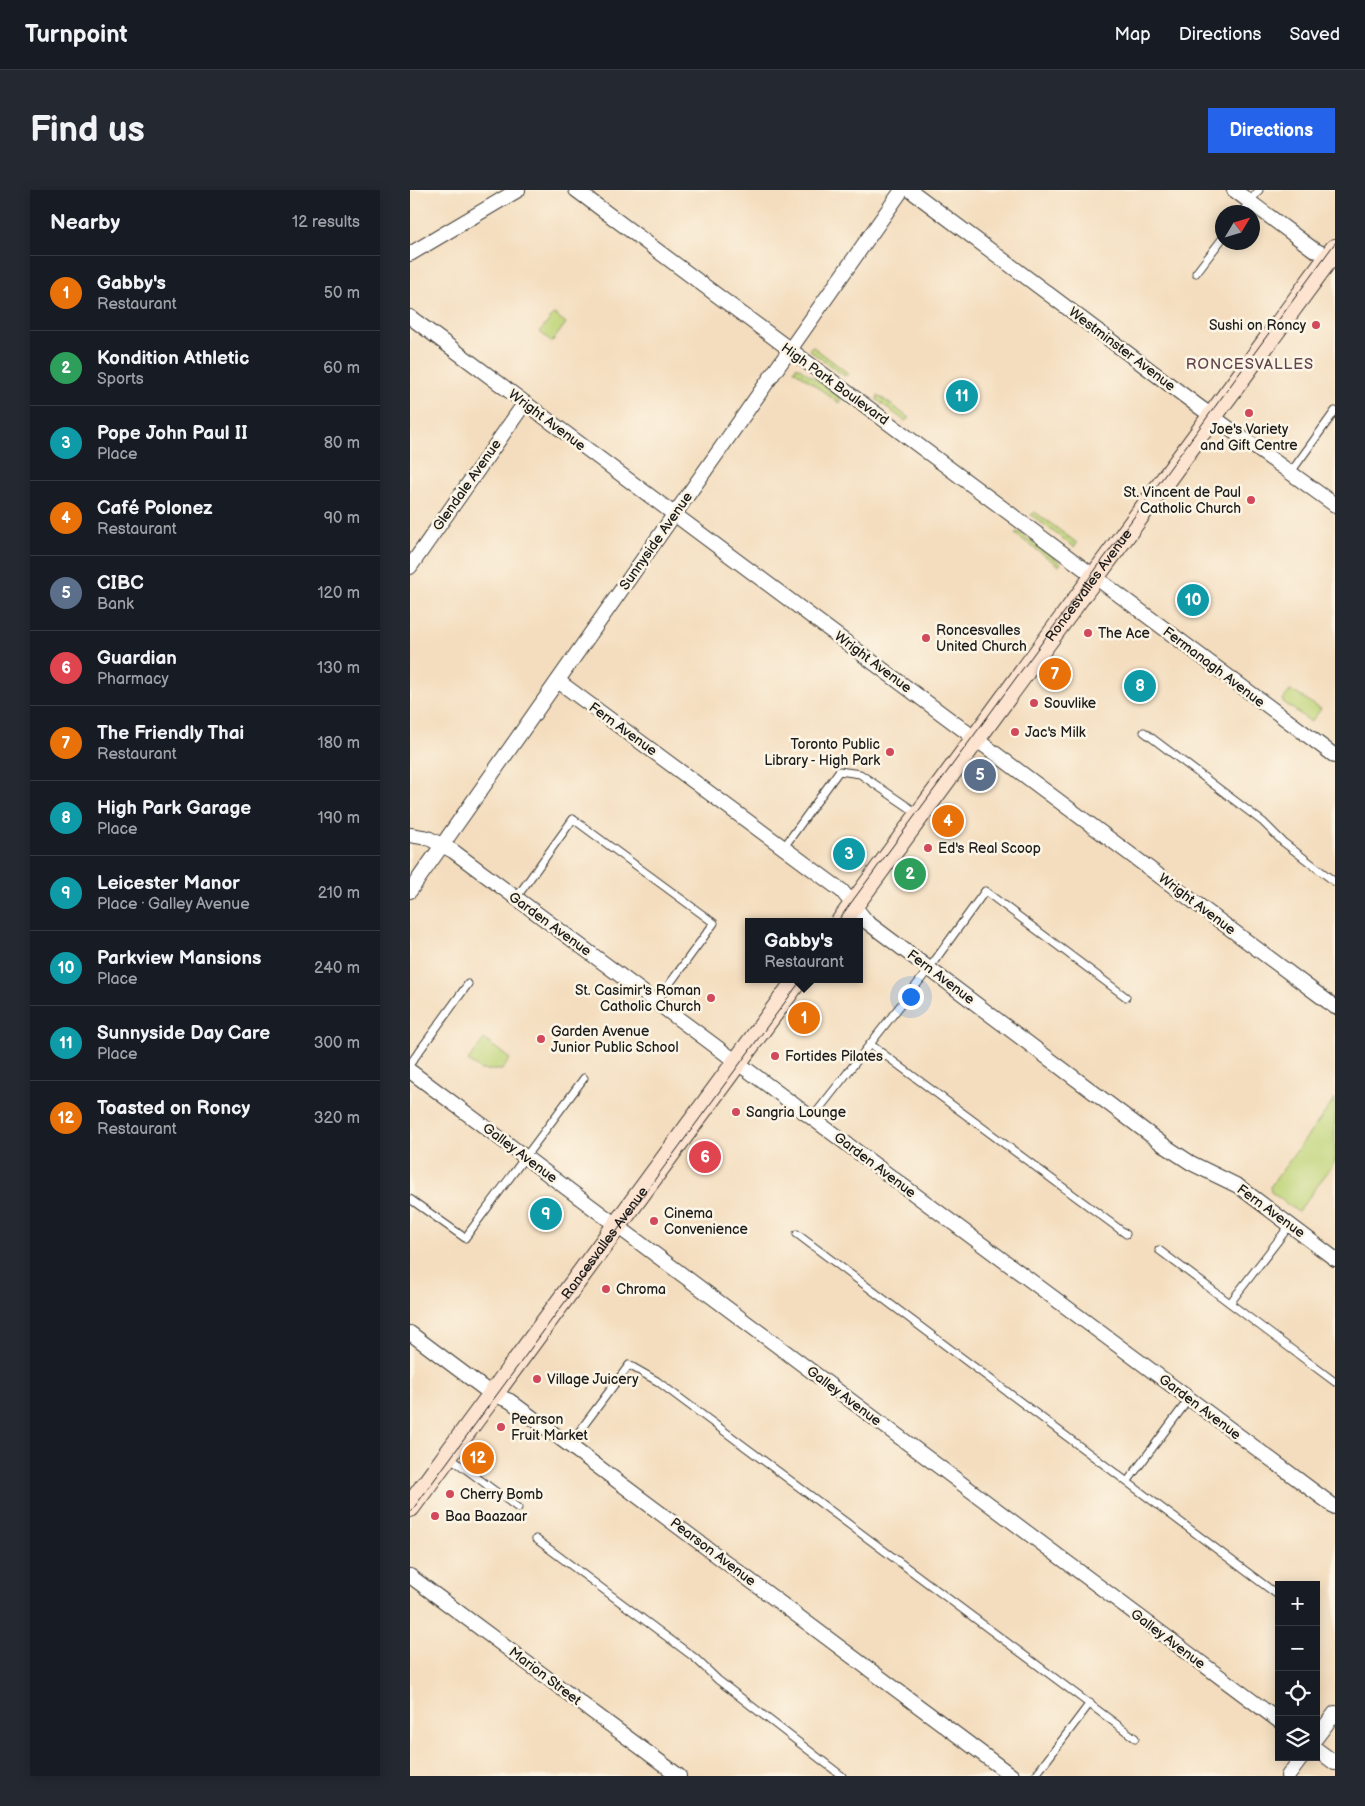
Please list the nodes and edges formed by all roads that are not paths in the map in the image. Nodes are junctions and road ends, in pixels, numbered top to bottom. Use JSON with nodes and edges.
{"nodes":[{"id":1,"x":518,"y":190,"type":"edge"},
{"id":2,"x":576,"y":190,"type":"edge"},
{"id":3,"x":902,"y":190,"type":"edge"},
{"id":4,"x":910,"y":190,"type":"edge"},
{"id":5,"x":1234,"y":190,"type":"edge"},
{"id":6,"x":1259,"y":190,"type":"edge"},
{"id":7,"x":1245,"y":205,"type":"edge"},
{"id":8,"x":1248,"y":205,"type":"edge"},
{"id":9,"x":1260,"y":215,"type":"edge"},
{"id":10,"x":1215,"y":248,"type":"edge"},
{"id":11,"x":410,"y":254,"type":"edge"},
{"id":12,"x":1333,"y":256,"type":"edge"},
{"id":13,"x":1196,"y":274,"type":"dead end"},
{"id":14,"x":410,"y":317,"type":"edge"},
{"id":15,"x":790,"y":350,"type":"junction"},
{"id":16,"x":524,"y":404,"type":"junction"},
{"id":17,"x":1335,"y":411,"type":"edge"},
{"id":18,"x":1212,"y":416,"type":"junction"},
{"id":19,"x":1291,"y":472,"type":"junction"},
{"id":20,"x":1335,"y":505,"type":"edge"},
{"id":21,"x":674,"y":515,"type":"junction"},
{"id":22,"x":410,"y":567,"type":"edge"},
{"id":23,"x":1094,"y":576,"type":"junction"},
{"id":24,"x":558,"y":681,"type":"junction"},
{"id":25,"x":1144,"y":732,"type":"dead end"},
{"id":26,"x":975,"y":739,"type":"junction"},
{"id":27,"x":1335,"y":756,"type":"edge"},
{"id":28,"x":920,"y":815,"type":"junction"},
{"id":29,"x":410,"y":835,"type":"edge"},
{"id":30,"x":443,"y":845,"type":"junction"},
{"id":31,"x":784,"y":848,"type":"junction"},
{"id":32,"x":1335,"y":882,"type":"edge"},
{"id":33,"x":410,"y":891,"type":"edge"},
{"id":34,"x":516,"y":898,"type":"junction"},
{"id":35,"x":852,"y":906,"type":"junction"},
{"id":36,"x":843,"y":918,"type":"edge"},
{"id":37,"x":929,"y":967,"type":"junction"},
{"id":38,"x":795,"y":983,"type":"edge"},
{"id":39,"x":468,"y":984,"type":"dead end"},
{"id":40,"x":1126,"y":997,"type":"dead end"},
{"id":41,"x":657,"y":1001,"type":"junction"},
{"id":42,"x":1335,"y":1007,"type":"edge"},
{"id":43,"x":870,"y":1044,"type":"junction"},
{"id":44,"x":737,"y":1062,"type":"junction"},
{"id":45,"x":410,"y":1064,"type":"edge"},
{"id":46,"x":410,"y":1072,"type":"edge"},
{"id":47,"x":584,"y":1078,"type":"dead end"},
{"id":48,"x":812,"y":1118,"type":"junction"},
{"id":49,"x":524,"y":1157,"type":"junction"},
{"id":50,"x":410,"y":1199,"type":"edge"},
{"id":51,"x":1290,"y":1225,"type":"junction"},
{"id":52,"x":617,"y":1226,"type":"junction"},
{"id":53,"x":797,"y":1234,"type":"dead end"},
{"id":54,"x":1126,"y":1234,"type":"dead end"},
{"id":55,"x":1159,"y":1250,"type":"dead end"},
{"id":56,"x":1335,"y":1259,"type":"edge"},
{"id":57,"x":1230,"y":1303,"type":"junction"},
{"id":58,"x":410,"y":1333,"type":"edge"},
{"id":59,"x":1335,"y":1382,"type":"edge"},
{"id":60,"x":493,"y":1394,"type":"junction"},
{"id":61,"x":1189,"y":1399,"type":"junction"},
{"id":62,"x":569,"y":1445,"type":"junction"},
{"id":63,"x":448,"y":1456,"type":"junction"},
{"id":64,"x":1127,"y":1482,"type":"junction"},
{"id":65,"x":410,"y":1507,"type":"edge"},
{"id":66,"x":1335,"y":1507,"type":"edge"},
{"id":67,"x":518,"y":1508,"type":"dead end"},
{"id":68,"x":536,"y":1540,"type":"dead end"},
{"id":69,"x":410,"y":1576,"type":"edge"},
{"id":70,"x":1275,"y":1593,"type":"edge"},
{"id":71,"x":1090,"y":1703,"type":"junction"},
{"id":72,"x":1335,"y":1712,"type":"edge"},
{"id":73,"x":1275,"y":1718,"type":"edge"},
{"id":74,"x":1320,"y":1733,"type":"edge"},
{"id":75,"x":1135,"y":1738,"type":"dead end"},
{"id":76,"x":1320,"y":1752,"type":"edge"},
{"id":77,"x":1299,"y":1761,"type":"edge"},
{"id":78,"x":1335,"y":1763,"type":"edge"},
{"id":79,"x":679,"y":1776,"type":"edge"},
{"id":80,"x":842,"y":1776,"type":"edge"},
{"id":81,"x":1012,"y":1776,"type":"edge"},
{"id":82,"x":1035,"y":1776,"type":"edge"},
{"id":83,"x":1288,"y":1776,"type":"edge"}],
"edges":[{"from":1,"to":11,"type":"street"},
{"from":2,"to":15,"type":"street","name":"High Park Boulevard"},
{"from":3,"to":15,"type":"street","name":"Sunnyside Avenue"},
{"from":4,"to":18,"type":"street","name":"Westminster Avenue"},
{"from":5,"to":7,"type":"street"},
{"from":6,"to":8,"type":"lane"},
{"from":9,"to":12,"type":"street"},
{"from":10,"to":13,"type":"lane"},
{"from":12,"to":18,"type":"street","name":"Roncesvalles Avenue"},
{"from":14,"to":16,"type":"street","name":"Wright Avenue"},
{"from":15,"to":21,"type":"street","name":"Sunnyside Avenue"},
{"from":15,"to":23,"type":"street","name":"High Park Boulevard"},
{"from":16,"to":21,"type":"street","name":"Wright Avenue"},
{"from":16,"to":22,"type":"street","name":"Glendale Avenue"},
{"from":17,"to":19,"type":"lane"},
{"from":18,"to":19,"type":"street","name":"Westminster Avenue"},
{"from":18,"to":23,"type":"street","name":"Roncesvalles Avenue"},
{"from":19,"to":20,"type":"street","name":"Westminster Avenue"},
{"from":21,"to":24,"type":"street","name":"Sunnyside Avenue"},
{"from":21,"to":26,"type":"street","name":"Wright Avenue"},
{"from":23,"to":26,"type":"street","name":"Roncesvalles Avenue"},
{"from":23,"to":27,"type":"street","name":"Fermanagh Avenue"},
{"from":24,"to":30,"type":"street","name":"Sunnyside Avenue"},
{"from":24,"to":31,"type":"street","name":"Fern Avenue"},
{"from":25,"to":32,"type":"lane"},
{"from":26,"to":28,"type":"street","name":"Roncesvalles Avenue"},
{"from":26,"to":42,"type":"street","name":"Wright Avenue"},
{"from":28,"to":31,"type":"lane"},
{"from":28,"to":35,"type":"street","name":"Roncesvalles Avenue"},
{"from":29,"to":30,"type":"street","name":"Garden Avenue"},
{"from":30,"to":33,"type":"street","name":"Sunnyside Avenue"},
{"from":30,"to":34,"type":"street","name":"Garden Avenue"},
{"from":31,"to":35,"type":"street","name":"Fern Avenue"},
{"from":34,"to":41,"type":"street","name":"Garden Avenue"},
{"from":34,"to":41,"type":"lane"},
{"from":35,"to":36,"type":"street","name":"Roncesvalles Avenue"},
{"from":35,"to":37,"type":"street","name":"Fern Avenue"},
{"from":37,"to":40,"type":"lane"},
{"from":37,"to":43,"type":"lane"},
{"from":37,"to":51,"type":"street","name":"Fern Avenue"},
{"from":38,"to":44,"type":"street","name":"Roncesvalles Avenue"},
{"from":39,"to":45,"type":"lane"},
{"from":41,"to":44,"type":"street","name":"Garden Avenue"},
{"from":43,"to":48,"type":"lane"},
{"from":43,"to":54,"type":"lane"},
{"from":44,"to":48,"type":"street","name":"Garden Avenue"},
{"from":44,"to":52,"type":"street","name":"Roncesvalles Avenue"},
{"from":46,"to":49,"type":"street","name":"Galley Avenue"},
{"from":47,"to":49,"type":"lane"},
{"from":48,"to":61,"type":"street","name":"Garden Avenue"},
{"from":49,"to":50,"type":"lane"},
{"from":49,"to":52,"type":"street","name":"Galley Avenue"},
{"from":51,"to":56,"type":"street","name":"Fern Avenue"},
{"from":51,"to":57,"type":"lane"},
{"from":52,"to":60,"type":"street","name":"Roncesvalles Avenue"},
{"from":52,"to":73,"type":"street","name":"Galley Avenue"},
{"from":53,"to":64,"type":"lane"},
{"from":55,"to":57,"type":"lane"},
{"from":57,"to":59,"type":"lane"},
{"from":58,"to":60,"type":"street","name":"Pearson Avenue"},
{"from":60,"to":62,"type":"street","name":"Pearson Avenue"},
{"from":60,"to":63,"type":"street","name":"Roncesvalles Avenue"},
{"from":61,"to":64,"type":"lane"},
{"from":61,"to":66,"type":"street","name":"Garden Avenue"},
{"from":62,"to":71,"type":"lane"},
{"from":62,"to":81,"type":"street","name":"Pearson Avenue"},
{"from":63,"to":65,"type":"street","name":"Roncesvalles Avenue"},
{"from":63,"to":67,"type":"lane"},
{"from":64,"to":70,"type":"lane"},
{"from":68,"to":80,"type":"lane"},
{"from":69,"to":79,"type":"street","name":"Marion Street"},
{"from":71,"to":75,"type":"lane"},
{"from":71,"to":82,"type":"lane"},
{"from":72,"to":74,"type":"street"},
{"from":76,"to":78,"type":"street"},
{"from":77,"to":83,"type":"street"}]}
